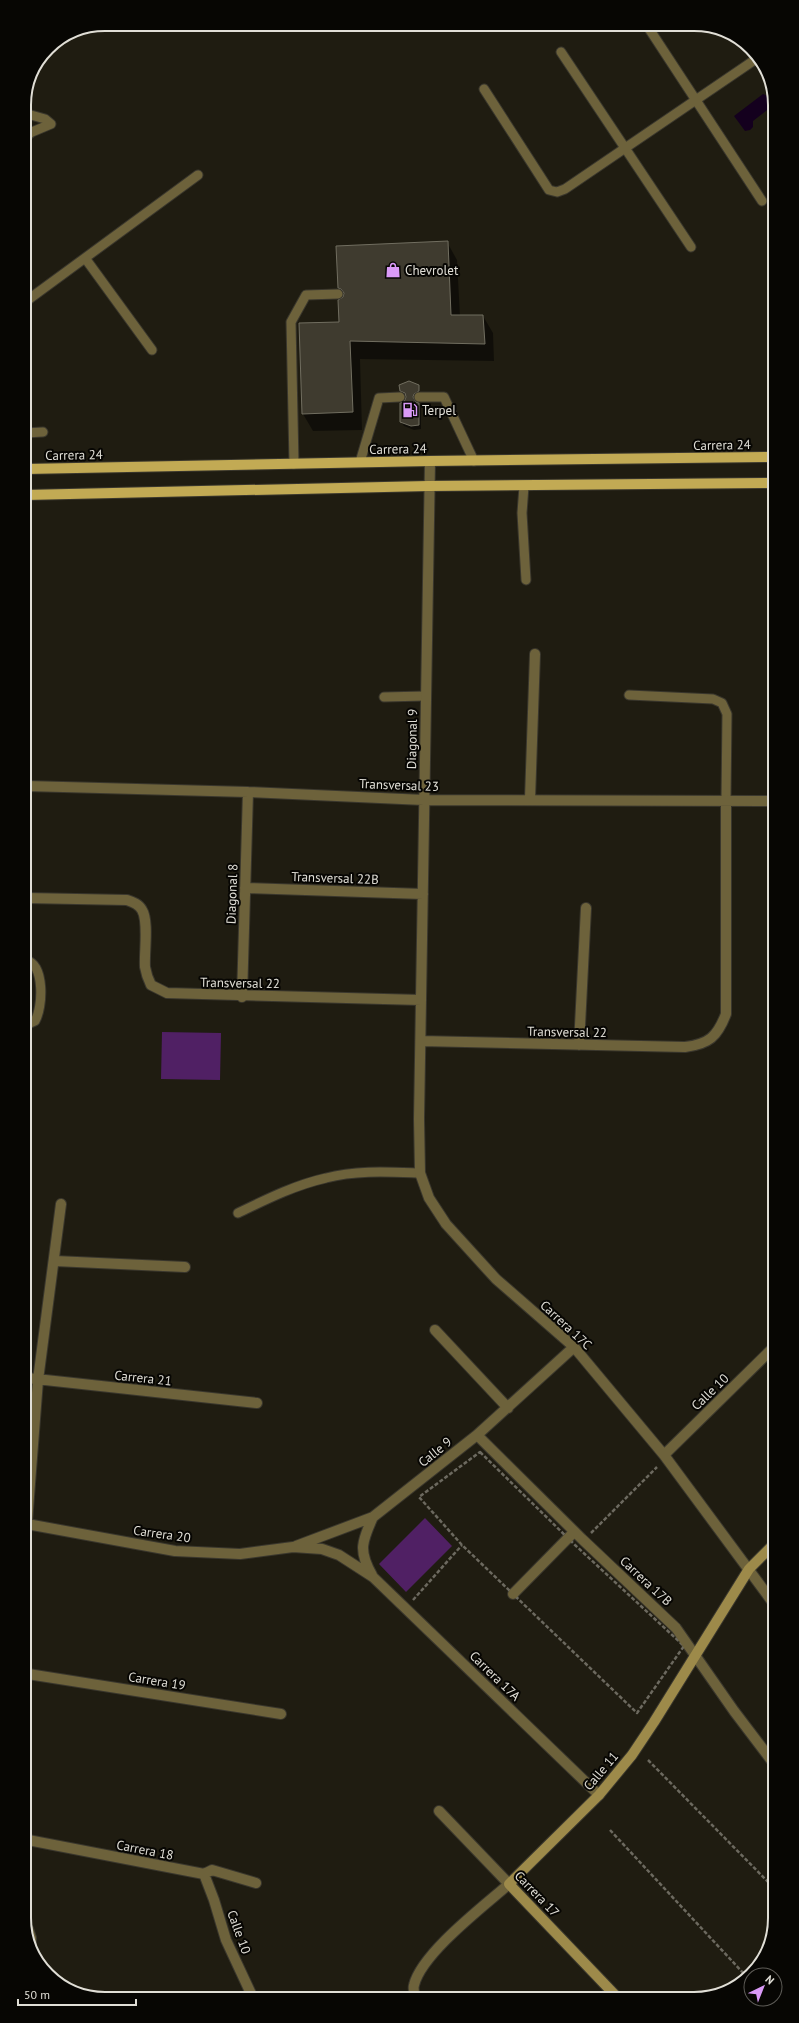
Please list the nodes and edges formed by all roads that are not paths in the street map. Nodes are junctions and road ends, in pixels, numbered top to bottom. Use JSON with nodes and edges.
{"nodes":[{"id":1,"x":651,"y":31,"type":"edge"},
{"id":2,"x":561,"y":52,"type":"dead end"},
{"id":3,"x":754,"y":61,"type":"edge"},
{"id":4,"x":484,"y":89,"type":"dead end"},
{"id":5,"x":696,"y":100,"type":"junction"},
{"id":6,"x":31,"y":115,"type":"edge"},
{"id":7,"x":31,"y":133,"type":"edge"},
{"id":8,"x":625,"y":148,"type":"junction"},
{"id":9,"x":198,"y":176,"type":"dead end"},
{"id":10,"x":762,"y":201,"type":"dead end"},
{"id":11,"x":691,"y":247,"type":"dead end"},
{"id":12,"x":84,"y":258,"type":"junction"},
{"id":13,"x":338,"y":294,"type":"dead end"},
{"id":14,"x":31,"y":298,"type":"edge"},
{"id":15,"x":152,"y":350,"type":"dead end"},
{"id":16,"x":400,"y":397,"type":"dead end"},
{"id":17,"x":419,"y":398,"type":"dead end"},
{"id":18,"x":43,"y":432,"type":"dead end"},
{"id":19,"x":31,"y":433,"type":"edge"},
{"id":20,"x":768,"y":457,"type":"edge"},
{"id":21,"x":474,"y":460,"type":"junction"},
{"id":22,"x":430,"y":461,"type":"junction"},
{"id":23,"x":360,"y":462,"type":"junction"},
{"id":24,"x":294,"y":464,"type":"junction"},
{"id":25,"x":31,"y":469,"type":"edge"},
{"id":26,"x":768,"y":483,"type":"edge"},
{"id":27,"x":428,"y":486,"type":"junction"},
{"id":28,"x":524,"y":486,"type":"junction"},
{"id":29,"x":31,"y":495,"type":"edge"},
{"id":30,"x":526,"y":580,"type":"dead end"},
{"id":31,"x":535,"y":654,"type":"dead end"},
{"id":32,"x":629,"y":695,"type":"dead end"},
{"id":33,"x":425,"y":696,"type":"junction"},
{"id":34,"x":384,"y":697,"type":"dead end"},
{"id":35,"x":31,"y":786,"type":"edge"},
{"id":36,"x":248,"y":792,"type":"junction"},
{"id":37,"x":530,"y":799,"type":"junction"},
{"id":38,"x":424,"y":800,"type":"junction"},
{"id":39,"x":726,"y":800,"type":"junction"},
{"id":40,"x":768,"y":800,"type":"edge"},
{"id":41,"x":245,"y":888,"type":"junction"},
{"id":42,"x":423,"y":894,"type":"junction"},
{"id":43,"x":31,"y":898,"type":"edge"},
{"id":44,"x":586,"y":908,"type":"dead end"},
{"id":45,"x":31,"y":963,"type":"edge"},
{"id":46,"x":242,"y":997,"type":"junction"},
{"id":47,"x":421,"y":1000,"type":"junction"},
{"id":48,"x":31,"y":1023,"type":"edge"},
{"id":49,"x":421,"y":1041,"type":"junction"},
{"id":50,"x":579,"y":1045,"type":"junction"},
{"id":51,"x":420,"y":1173,"type":"junction"},
{"id":52,"x":61,"y":1204,"type":"dead end"},
{"id":53,"x":238,"y":1213,"type":"dead end"},
{"id":54,"x":55,"y":1261,"type":"junction"},
{"id":55,"x":185,"y":1267,"type":"dead end"},
{"id":56,"x":435,"y":1330,"type":"dead end"},
{"id":57,"x":574,"y":1347,"type":"junction"},
{"id":58,"x":768,"y":1353,"type":"edge"},
{"id":59,"x":31,"y":1379,"type":"edge"},
{"id":60,"x":38,"y":1380,"type":"junction"},
{"id":61,"x":257,"y":1403,"type":"dead end"},
{"id":62,"x":508,"y":1408,"type":"junction"},
{"id":63,"x":477,"y":1436,"type":"junction"},
{"id":64,"x":665,"y":1456,"type":"junction"},
{"id":65,"x":31,"y":1471,"type":"edge"},
{"id":66,"x":373,"y":1517,"type":"junction"},
{"id":67,"x":31,"y":1524,"type":"edge"},
{"id":68,"x":571,"y":1535,"type":"junction"},
{"id":69,"x":294,"y":1547,"type":"junction"},
{"id":70,"x":768,"y":1550,"type":"edge"},
{"id":71,"x":748,"y":1569,"type":"junction"},
{"id":72,"x":373,"y":1577,"type":"junction"},
{"id":73,"x":513,"y":1594,"type":"road end"},
{"id":74,"x":768,"y":1596,"type":"edge"},
{"id":75,"x":696,"y":1654,"type":"junction"},
{"id":76,"x":31,"y":1674,"type":"edge"},
{"id":77,"x":281,"y":1714,"type":"dead end"},
{"id":78,"x":768,"y":1756,"type":"edge"},
{"id":79,"x":599,"y":1795,"type":"junction"},
{"id":80,"x":440,"y":1811,"type":"dead end"},
{"id":81,"x":31,"y":1841,"type":"edge"},
{"id":82,"x":204,"y":1874,"type":"junction"},
{"id":83,"x":256,"y":1884,"type":"dead end"},
{"id":84,"x":509,"y":1884,"type":"junction"},
{"id":85,"x":250,"y":1992,"type":"edge"},
{"id":86,"x":414,"y":1992,"type":"edge"},
{"id":87,"x":611,"y":1992,"type":"edge"}],
"edges":[{"from":1,"to":5,"type":"lane"},
{"from":2,"to":8,"type":"lane"},
{"from":3,"to":5,"type":"lane"},
{"from":4,"to":8,"type":"lane"},
{"from":5,"to":8,"type":"lane"},
{"from":5,"to":10,"type":"lane"},
{"from":6,"to":7,"type":"lane"},
{"from":8,"to":11,"type":"lane"},
{"from":9,"to":12,"type":"lane"},
{"from":12,"to":14,"type":"lane"},
{"from":12,"to":15,"type":"lane"},
{"from":13,"to":24,"type":"lane"},
{"from":16,"to":23,"type":"lane"},
{"from":17,"to":21,"type":"lane"},
{"from":18,"to":19,"type":"lane"},
{"from":20,"to":21,"type":"main road","name":"Carrera 24"},
{"from":21,"to":22,"type":"main road","name":"Carrera 24"},
{"from":22,"to":23,"type":"main road","name":"Carrera 24"},
{"from":22,"to":27,"type":"street","name":"Diagonal 9"},
{"from":23,"to":24,"type":"main road","name":"Carrera 24"},
{"from":24,"to":25,"type":"main road","name":"Carrera 24"},
{"from":26,"to":28,"type":"main road"},
{"from":27,"to":28,"type":"main road"},
{"from":27,"to":29,"type":"main road"},
{"from":27,"to":33,"type":"street","name":"Diagonal 9"},
{"from":28,"to":30,"type":"lane"},
{"from":31,"to":37,"type":"street"},
{"from":32,"to":39,"type":"lane"},
{"from":33,"to":34,"type":"lane"},
{"from":33,"to":38,"type":"street","name":"Diagonal 9"},
{"from":35,"to":36,"type":"street","name":"Transversal 23"},
{"from":36,"to":38,"type":"street","name":"Transversal 23"},
{"from":36,"to":41,"type":"street","name":"Diagonal 8"},
{"from":37,"to":38,"type":"street","name":"Transversal 23"},
{"from":37,"to":39,"type":"street","name":"Transversal 23"},
{"from":38,"to":42,"type":"street","name":"Diagonal 9"},
{"from":39,"to":40,"type":"street","name":"Transversal 23"},
{"from":39,"to":50,"type":"street","name":"Transversal 22"},
{"from":41,"to":42,"type":"street","name":"Transversal 22B"},
{"from":41,"to":46,"type":"street","name":"Diagonal 8"},
{"from":42,"to":47,"type":"street","name":"Diagonal 9"},
{"from":43,"to":46,"type":"street","name":"Transversal 22"},
{"from":44,"to":50,"type":"street"},
{"from":45,"to":48,"type":"lane"},
{"from":46,"to":47,"type":"street","name":"Transversal 22"},
{"from":47,"to":49,"type":"street","name":"Diagonal 9"},
{"from":49,"to":50,"type":"street","name":"Transversal 22"},
{"from":49,"to":51,"type":"street","name":"Carrera 17C"},
{"from":51,"to":53,"type":"lane"},
{"from":51,"to":57,"type":"street","name":"Carrera 17C"},
{"from":52,"to":54,"type":"street"},
{"from":54,"to":55,"type":"street"},
{"from":54,"to":60,"type":"street"},
{"from":56,"to":62,"type":"street"},
{"from":57,"to":62,"type":"street","name":"Calle 9"},
{"from":57,"to":64,"type":"street","name":"Carrera 17C"},
{"from":58,"to":64,"type":"street","name":"Calle 10"},
{"from":59,"to":60,"type":"street","name":"Carrera 21"},
{"from":60,"to":61,"type":"street","name":"Carrera 21"},
{"from":60,"to":65,"type":"street"},
{"from":62,"to":63,"type":"street","name":"Calle 9"},
{"from":63,"to":66,"type":"street","name":"Calle 9"},
{"from":63,"to":68,"type":"street","name":"Carrera 17B"},
{"from":64,"to":71,"type":"street","name":"Carrera 17C"},
{"from":66,"to":69,"type":"street","name":"Calle 9"},
{"from":66,"to":72,"type":"street","name":"Carrera 17A"},
{"from":67,"to":69,"type":"street","name":"Carrera 20"},
{"from":68,"to":73,"type":"street"},
{"from":68,"to":75,"type":"street","name":"Carrera 17B"},
{"from":69,"to":72,"type":"street","name":"Carrera 17A"},
{"from":70,"to":71,"type":"street","name":"Calle 11"},
{"from":71,"to":74,"type":"street","name":"Carrera 17C"},
{"from":71,"to":75,"type":"street","name":"Calle 11"},
{"from":72,"to":79,"type":"street","name":"Carrera 17A"},
{"from":75,"to":78,"type":"street","name":"Carrera 17B"},
{"from":75,"to":79,"type":"street","name":"Calle 11"},
{"from":76,"to":77,"type":"street","name":"Carrera 19"},
{"from":79,"to":84,"type":"street","name":"Calle 11"},
{"from":80,"to":84,"type":"street","name":"Carrera 17"},
{"from":81,"to":82,"type":"street","name":"Carrera 18"},
{"from":82,"to":83,"type":"street","name":"Carrera 18"},
{"from":82,"to":85,"type":"street","name":"Calle 10"},
{"from":84,"to":86,"type":"street","name":"Calle 11"},
{"from":84,"to":87,"type":"street","name":"Carrera 17"}]}
